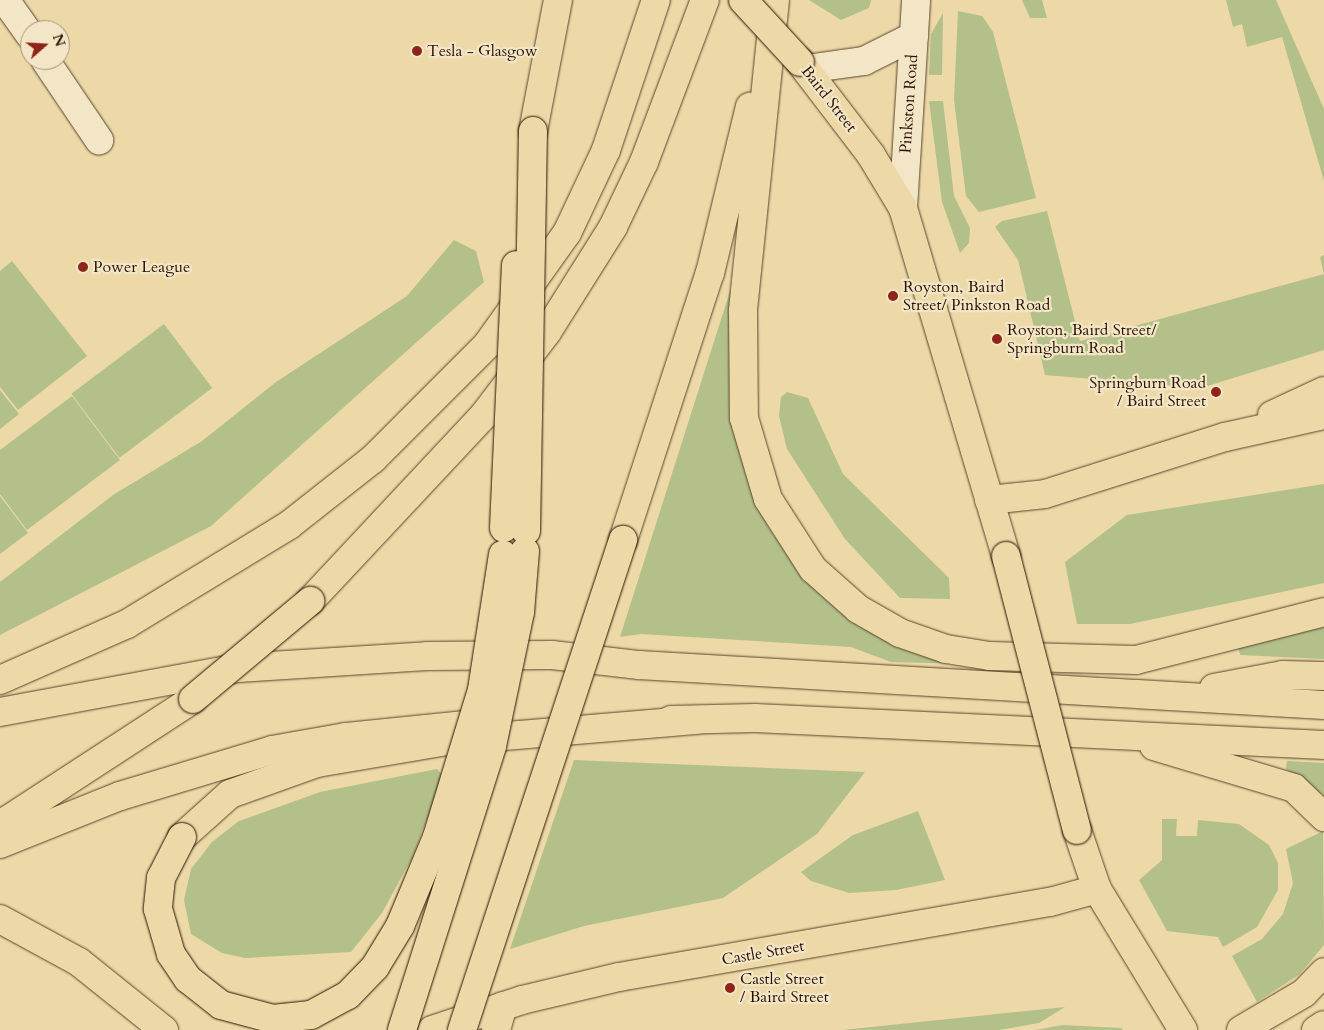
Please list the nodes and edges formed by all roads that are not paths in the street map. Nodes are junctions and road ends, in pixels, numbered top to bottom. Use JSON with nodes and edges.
{"nodes":[{"id":1,"x":5,"y":0,"type":"edge"},
{"id":2,"x":558,"y":0,"type":"edge"},
{"id":3,"x":656,"y":0,"type":"edge"},
{"id":4,"x":705,"y":0,"type":"edge"},
{"id":5,"x":743,"y":0,"type":"edge"},
{"id":6,"x":770,"y":0,"type":"edge"},
{"id":7,"x":775,"y":0,"type":"edge"},
{"id":8,"x":916,"y":0,"type":"edge"},
{"id":9,"x":20,"y":21,"type":"edge"},
{"id":10,"x":914,"y":36,"type":"junction"},
{"id":11,"x":803,"y":66,"type":"junction"},
{"id":12,"x":52,"y":70,"type":"edge"},
{"id":13,"x":99,"y":140,"type":"dead end"},
{"id":14,"x":903,"y":208,"type":"junction"},
{"id":15,"x":1324,"y":391,"type":"edge"},
{"id":16,"x":1324,"y":415,"type":"edge"},
{"id":17,"x":1225,"y":437,"type":"junction"},
{"id":18,"x":989,"y":500,"type":"junction"},
{"id":19,"x":514,"y":541,"type":"junction"},
{"id":20,"x":1324,"y":612,"type":"edge"},
{"id":21,"x":1324,"y":676,"type":"edge"},
{"id":22,"x":0,"y":680,"type":"edge"},
{"id":23,"x":1173,"y":695,"type":"junction"},
{"id":24,"x":1324,"y":705,"type":"edge"},
{"id":25,"x":0,"y":712,"type":"edge"},
{"id":26,"x":696,"y":720,"type":"junction"},
{"id":27,"x":1102,"y":731,"type":"junction"},
{"id":28,"x":1324,"y":745,"type":"edge"},
{"id":29,"x":1324,"y":817,"type":"edge"},
{"id":30,"x":2,"y":830,"type":"edge"},
{"id":31,"x":1097,"y":889,"type":"junction"},
{"id":32,"x":0,"y":919,"type":"edge"},
{"id":33,"x":1324,"y":972,"type":"edge"},
{"id":34,"x":499,"y":1018,"type":"edge"},
{"id":35,"x":1324,"y":1025,"type":"edge"},
{"id":36,"x":164,"y":1030,"type":"edge"},
{"id":37,"x":402,"y":1030,"type":"edge"},
{"id":38,"x":432,"y":1030,"type":"edge"},
{"id":39,"x":462,"y":1030,"type":"edge"},
{"id":40,"x":1183,"y":1030,"type":"edge"},
{"id":41,"x":1241,"y":1030,"type":"edge"},
{"id":42,"x":1316,"y":1030,"type":"edge"}],
"edges":[{"from":1,"to":9,"type":"street"},
{"from":2,"to":19,"type":"main road","bridge":true},
{"from":3,"to":22,"type":"main road"},
{"from":4,"to":30,"type":"main road","bridge":true},
{"from":5,"to":11,"type":"main road","name":"Baird Street","bridge":true},
{"from":6,"to":39,"type":"main road","bridge":true},
{"from":7,"to":20,"type":"main road"},
{"from":8,"to":10,"type":"street","name":"Pinkston Road"},
{"from":10,"to":11,"type":"street"},
{"from":10,"to":14,"type":"street","name":"Pinkston Road"},
{"from":11,"to":14,"type":"main road","name":"Baird Street"},
{"from":12,"to":13,"type":"street"},
{"from":14,"to":18,"type":"main road","name":"Baird Street"},
{"from":15,"to":17,"type":"main road"},
{"from":16,"to":17,"type":"main road"},
{"from":17,"to":18,"type":"main road"},
{"from":18,"to":31,"type":"main road","name":"Baird Street","bridge":true},
{"from":19,"to":26,"type":"main road","bridge":true},
{"from":19,"to":37,"type":"main road","bridge":true},
{"from":21,"to":23,"type":"main road"},
{"from":23,"to":24,"type":"main road"},
{"from":23,"to":25,"type":"main road"},
{"from":26,"to":27,"type":"main road"},
{"from":26,"to":30,"type":"main road"},
{"from":27,"to":28,"type":"main road"},
{"from":27,"to":29,"type":"main road"},
{"from":31,"to":34,"type":"main road","name":"Castle Street"},
{"from":31,"to":40,"type":"main road","name":"Baird Street"},
{"from":32,"to":36,"type":"main road"},
{"from":33,"to":41,"type":"main road"},
{"from":34,"to":38,"type":"main road","name":"Castle Street"},
{"from":35,"to":42,"type":"main road"}]}
